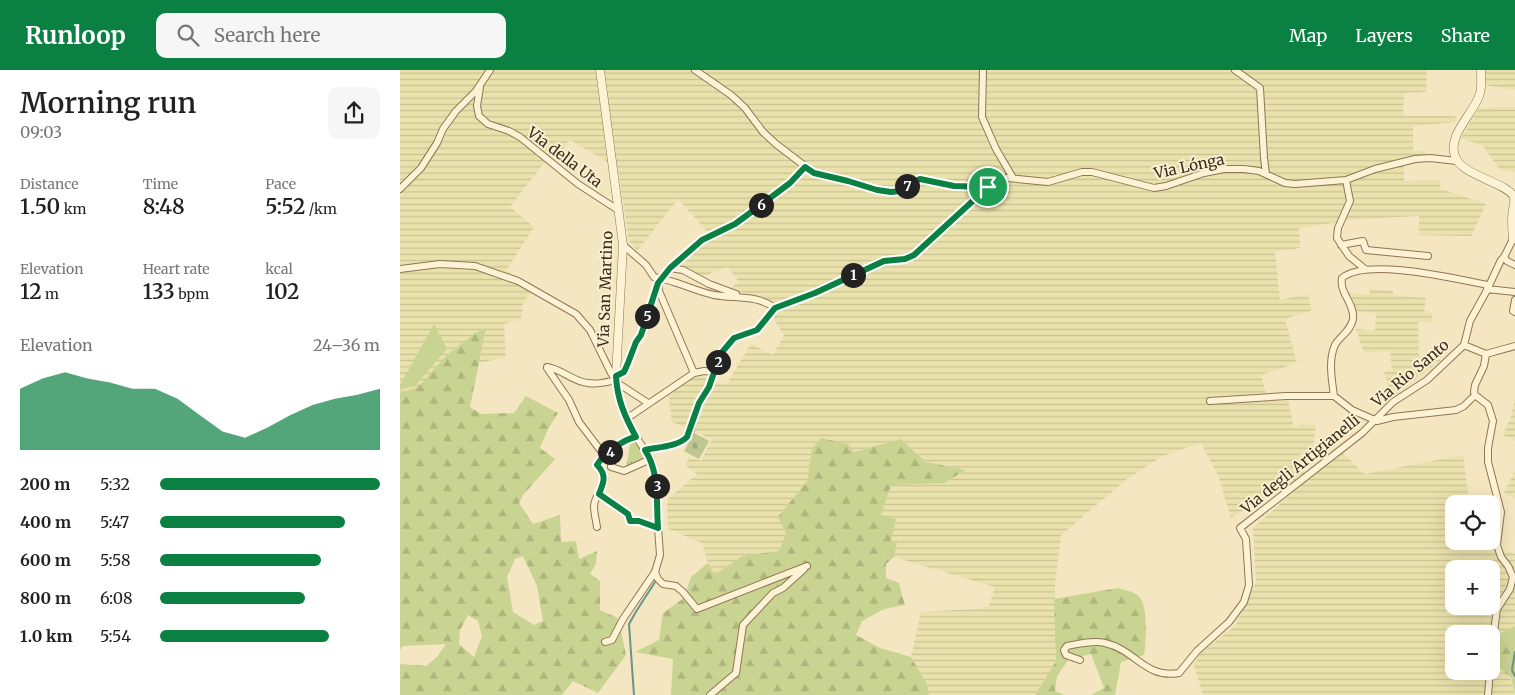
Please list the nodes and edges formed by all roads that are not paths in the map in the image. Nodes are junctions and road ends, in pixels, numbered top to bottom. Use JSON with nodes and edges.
{"nodes":[{"id":1,"x":490,"y":70,"type":"edge"},
{"id":2,"x":600,"y":70,"type":"edge"},
{"id":3,"x":695,"y":70,"type":"edge"},
{"id":4,"x":983,"y":70,"type":"edge"},
{"id":5,"x":1235,"y":70,"type":"edge"},
{"id":6,"x":1481,"y":70,"type":"edge"},
{"id":7,"x":480,"y":87,"type":"junction"},
{"id":8,"x":464,"y":103,"type":"junction"},
{"id":9,"x":477,"y":106,"type":"junction"},
{"id":10,"x":1457,"y":161,"type":"junction"},
{"id":11,"x":805,"y":167,"type":"junction"},
{"id":12,"x":1266,"y":174,"type":"junction"},
{"id":13,"x":1013,"y":178,"type":"junction"},
{"id":14,"x":1346,"y":180,"type":"junction"},
{"id":15,"x":988,"y":187,"type":"junction"},
{"id":16,"x":400,"y":189,"type":"edge"},
{"id":17,"x":618,"y":210,"type":"junction"},
{"id":18,"x":1514,"y":240,"type":"edge"},
{"id":19,"x":623,"y":245,"type":"junction"},
{"id":20,"x":1341,"y":245,"type":"junction"},
{"id":21,"x":1428,"y":256,"type":"dead end"},
{"id":22,"x":1504,"y":257,"type":"junction"},
{"id":23,"x":1515,"y":265,"type":"edge"},
{"id":24,"x":670,"y":268,"type":"junction"},
{"id":25,"x":400,"y":269,"type":"edge"},
{"id":26,"x":1365,"y":269,"type":"junction"},
{"id":27,"x":660,"y":281,"type":"junction"},
{"id":28,"x":1488,"y":287,"type":"junction"},
{"id":29,"x":1515,"y":292,"type":"edge"},
{"id":30,"x":742,"y":296,"type":"junction"},
{"id":31,"x":1515,"y":300,"type":"edge"},
{"id":32,"x":775,"y":308,"type":"junction"},
{"id":33,"x":1515,"y":312,"type":"edge"},
{"id":34,"x":1464,"y":345,"type":"junction"},
{"id":35,"x":1515,"y":346,"type":"edge"},
{"id":36,"x":1486,"y":354,"type":"junction"},
{"id":37,"x":713,"y":372,"type":"junction"},
{"id":38,"x":694,"y":373,"type":"junction"},
{"id":39,"x":616,"y":379,"type":"junction"},
{"id":40,"x":1475,"y":395,"type":"junction"},
{"id":41,"x":1334,"y":396,"type":"junction"},
{"id":42,"x":1210,"y":401,"type":"dead end"},
{"id":43,"x":648,"y":404,"type":"junction"},
{"id":44,"x":626,"y":419,"type":"junction"},
{"id":45,"x":1375,"y":420,"type":"junction"},
{"id":46,"x":636,"y":437,"type":"junction"},
{"id":47,"x":615,"y":449,"type":"junction"},
{"id":48,"x":645,"y":450,"type":"junction"},
{"id":49,"x":604,"y":455,"type":"junction"},
{"id":50,"x":651,"y":459,"type":"junction"},
{"id":51,"x":599,"y":494,"type":"junction"},
{"id":52,"x":597,"y":527,"type":"dead end"},
{"id":53,"x":658,"y":528,"type":"junction"},
{"id":54,"x":1511,"y":566,"type":"edge"},
{"id":55,"x":655,"y":572,"type":"junction"},
{"id":56,"x":1495,"y":625,"type":"edge"},
{"id":57,"x":606,"y":642,"type":"dead end"},
{"id":58,"x":1080,"y":660,"type":"dead end"},
{"id":59,"x":1489,"y":680,"type":"edge"},
{"id":60,"x":710,"y":695,"type":"edge"},
{"id":61,"x":1488,"y":695,"type":"edge"}],
"edges":[{"from":1,"to":7,"type":"street"},
{"from":2,"to":17,"type":"street","name":"Via San Martino"},
{"from":3,"to":11,"type":"street"},
{"from":4,"to":13,"type":"street"},
{"from":5,"to":12,"type":"street"},
{"from":6,"to":10,"type":"street"},
{"from":7,"to":8,"type":"street"},
{"from":7,"to":9,"type":"street"},
{"from":8,"to":9,"type":"street"},
{"from":8,"to":16,"type":"street"},
{"from":9,"to":17,"type":"street","name":"Via della Uta"},
{"from":10,"to":14,"type":"street","name":"Via Lónga"},
{"from":10,"to":18,"type":"street"},
{"from":11,"to":15,"type":"street"},
{"from":11,"to":24,"type":"street"},
{"from":12,"to":13,"type":"street","name":"Via Lónga"},
{"from":12,"to":14,"type":"street","name":"Via Lónga"},
{"from":13,"to":15,"type":"street","name":"Via Lónga"},
{"from":14,"to":20,"type":"street"},
{"from":15,"to":32,"type":"street"},
{"from":17,"to":19,"type":"street","name":"Via San Martino"},
{"from":18,"to":22,"type":"street","name":"Via Rio Santo"},
{"from":19,"to":27,"type":"street"},
{"from":19,"to":39,"type":"street","name":"Via San Martino"},
{"from":20,"to":21,"type":"street"},
{"from":20,"to":26,"type":"street"},
{"from":22,"to":23,"type":"street"},
{"from":22,"to":28,"type":"street","name":"Via Rio Santo"},
{"from":24,"to":27,"type":"street"},
{"from":24,"to":30,"type":"street"},
{"from":25,"to":39,"type":"street"},
{"from":26,"to":28,"type":"street"},
{"from":26,"to":41,"type":"street"},
{"from":27,"to":30,"type":"street"},
{"from":27,"to":38,"type":"street"},
{"from":27,"to":39,"type":"street"},
{"from":28,"to":29,"type":"street"},
{"from":28,"to":34,"type":"street","name":"Via Rio Santo"},
{"from":30,"to":32,"type":"street"},
{"from":31,"to":33,"type":"street"},
{"from":32,"to":37,"type":"street"},
{"from":34,"to":36,"type":"street"},
{"from":34,"to":45,"type":"street","name":"Via Rio Santo"},
{"from":35,"to":36,"type":"street"},
{"from":36,"to":40,"type":"street"},
{"from":37,"to":38,"type":"street"},
{"from":37,"to":48,"type":"street"},
{"from":38,"to":43,"type":"street"},
{"from":39,"to":43,"type":"street"},
{"from":39,"to":44,"type":"street","name":"Via San Martino"},
{"from":39,"to":49,"type":"street"},
{"from":40,"to":45,"type":"street"},
{"from":40,"to":54,"type":"street"},
{"from":41,"to":42,"type":"street"},
{"from":41,"to":45,"type":"street"},
{"from":43,"to":44,"type":"street"},
{"from":44,"to":46,"type":"street","name":"Via San Martino"},
{"from":45,"to":58,"type":"street","name":"Via degli Artigianelli"},
{"from":46,"to":47,"type":"street"},
{"from":46,"to":48,"type":"street","name":"Via San Martino"},
{"from":47,"to":49,"type":"street"},
{"from":47,"to":50,"type":"street"},
{"from":48,"to":50,"type":"street","name":"Via San Martino"},
{"from":49,"to":51,"type":"street"},
{"from":50,"to":53,"type":"street"},
{"from":51,"to":52,"type":"street"},
{"from":51,"to":53,"type":"street"},
{"from":53,"to":55,"type":"street"},
{"from":54,"to":56,"type":"street"},
{"from":55,"to":57,"type":"street"},
{"from":55,"to":60,"type":"street"},
{"from":59,"to":61,"type":"street"}]}
